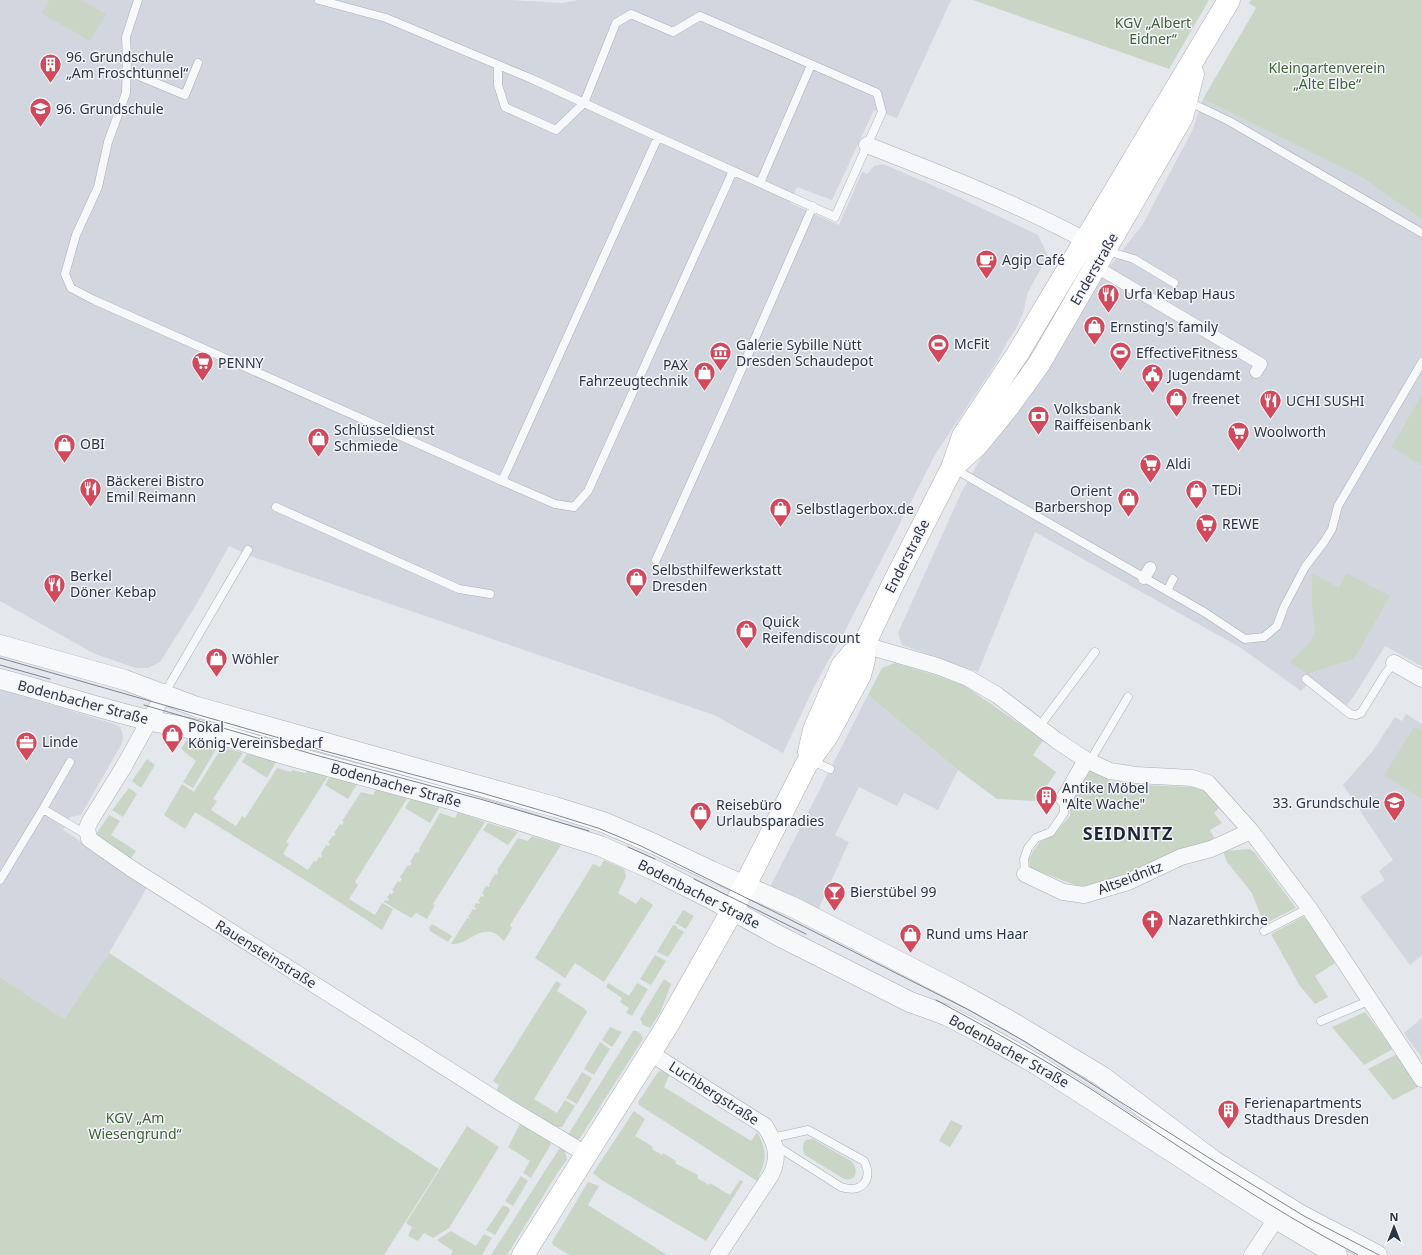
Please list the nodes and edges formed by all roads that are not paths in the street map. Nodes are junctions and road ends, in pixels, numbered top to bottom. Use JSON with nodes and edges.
{"nodes":[{"id":1,"x":138,"y":0,"type":"edge"},
{"id":2,"x":319,"y":0,"type":"edge"},
{"id":3,"x":1229,"y":0,"type":"edge"},
{"id":4,"x":1200,"y":50,"type":"junction"},
{"id":5,"x":198,"y":63,"type":"dead end"},
{"id":6,"x":811,"y":65,"type":"junction"},
{"id":7,"x":498,"y":66,"type":"junction"},
{"id":8,"x":127,"y":71,"type":"junction"},
{"id":9,"x":1186,"y":101,"type":"junction"},
{"id":10,"x":584,"y":103,"type":"junction"},
{"id":11,"x":658,"y":137,"type":"junction"},
{"id":12,"x":867,"y":145,"type":"junction"},
{"id":13,"x":733,"y":171,"type":"junction"},
{"id":14,"x":760,"y":182,"type":"junction"},
{"id":15,"x":812,"y":206,"type":"junction"},
{"id":16,"x":1422,"y":233,"type":"edge"},
{"id":17,"x":1086,"y":240,"type":"junction"},
{"id":18,"x":1100,"y":258,"type":"junction"},
{"id":19,"x":1174,"y":283,"type":"dead end"},
{"id":20,"x":1422,"y":362,"type":"edge"},
{"id":21,"x":1256,"y":372,"type":"dead end"},
{"id":22,"x":952,"y":468,"type":"junction"},
{"id":23,"x":502,"y":481,"type":"junction"},
{"id":24,"x":276,"y":507,"type":"dead end"},
{"id":25,"x":248,"y":550,"type":"dead end"},
{"id":26,"x":656,"y":560,"type":"dead end"},
{"id":27,"x":1173,"y":579,"type":"dead end"},
{"id":28,"x":1167,"y":591,"type":"junction"},
{"id":29,"x":490,"y":594,"type":"dead end"},
{"id":30,"x":0,"y":645,"type":"edge"},
{"id":31,"x":864,"y":645,"type":"junction"},
{"id":32,"x":1095,"y":652,"type":"dead end"},
{"id":33,"x":1394,"y":663,"type":"joint"},
{"id":34,"x":0,"y":679,"type":"edge"},
{"id":35,"x":1306,"y":679,"type":"dead end"},
{"id":36,"x":1422,"y":679,"type":"edge"},
{"id":37,"x":164,"y":694,"type":"junction"},
{"id":38,"x":1128,"y":697,"type":"dead end"},
{"id":39,"x":150,"y":721,"type":"junction"},
{"id":40,"x":1039,"y":727,"type":"junction"},
{"id":41,"x":1088,"y":761,"type":"junction"},
{"id":42,"x":70,"y":762,"type":"dead end"},
{"id":43,"x":808,"y":762,"type":"junction"},
{"id":44,"x":830,"y":769,"type":"dead end"},
{"id":45,"x":1064,"y":798,"type":"joint"},
{"id":46,"x":44,"y":809,"type":"junction"},
{"id":47,"x":1251,"y":831,"type":"junction"},
{"id":48,"x":87,"y":835,"type":"junction"},
{"id":49,"x":1025,"y":874,"type":"joint"},
{"id":50,"x":0,"y":880,"type":"edge"},
{"id":51,"x":745,"y":886,"type":"junction"},
{"id":52,"x":1309,"y":908,"type":"junction"},
{"id":53,"x":732,"y":911,"type":"junction"},
{"id":54,"x":1264,"y":931,"type":"dead end"},
{"id":55,"x":1371,"y":1000,"type":"junction"},
{"id":56,"x":1321,"y":1021,"type":"dead end"},
{"id":57,"x":650,"y":1053,"type":"junction"},
{"id":58,"x":1422,"y":1079,"type":"edge"},
{"id":59,"x":774,"y":1142,"type":"junction"},
{"id":60,"x":586,"y":1154,"type":"junction"},
{"id":61,"x":1276,"y":1219,"type":"junction"},
{"id":62,"x":523,"y":1255,"type":"edge"},
{"id":63,"x":718,"y":1255,"type":"edge"},
{"id":64,"x":1252,"y":1255,"type":"edge"},
{"id":65,"x":1337,"y":1255,"type":"edge"},
{"id":66,"x":1377,"y":1255,"type":"edge"}],
"edges":[{"from":1,"to":8,"type":"lane"},
{"from":2,"to":7,"type":"lane"},
{"from":3,"to":4,"type":"main road","name":"Enderstraße"},
{"from":4,"to":9,"type":"main road","name":"Enderstraße"},
{"from":4,"to":17,"type":"main road","name":"Enderstraße"},
{"from":5,"to":8,"type":"lane"},
{"from":6,"to":10,"type":"lane"},
{"from":6,"to":12,"type":"lane"},
{"from":6,"to":14,"type":"lane"},
{"from":7,"to":10,"type":"lane"},
{"from":7,"to":10,"type":"lane"},
{"from":8,"to":23,"type":"lane"},
{"from":9,"to":16,"type":"lane"},
{"from":9,"to":18,"type":"main road","name":"Enderstraße"},
{"from":10,"to":11,"type":"lane"},
{"from":11,"to":13,"type":"lane"},
{"from":11,"to":23,"type":"lane"},
{"from":12,"to":15,"type":"lane"},
{"from":12,"to":17,"type":"street","name":"Enderstraße"},
{"from":13,"to":14,"type":"lane"},
{"from":13,"to":23,"type":"lane"},
{"from":14,"to":15,"type":"lane"},
{"from":15,"to":26,"type":"lane"},
{"from":17,"to":18,"type":"street"},
{"from":17,"to":22,"type":"main road","name":"Enderstraße"},
{"from":18,"to":19,"type":"lane"},
{"from":18,"to":21,"type":"street"},
{"from":18,"to":22,"type":"main road","name":"Enderstraße"},
{"from":20,"to":28,"type":"lane"},
{"from":22,"to":28,"type":"lane"},
{"from":22,"to":31,"type":"main road","name":"Enderstraße"},
{"from":24,"to":29,"type":"lane"},
{"from":25,"to":37,"type":"lane"},
{"from":27,"to":28,"type":"lane"},
{"from":30,"to":37,"type":"street","name":"Bodenbacher Straße"},
{"from":31,"to":40,"type":"street"},
{"from":31,"to":43,"type":"main road","name":"Enderstraße"},
{"from":32,"to":40,"type":"lane"},
{"from":33,"to":35,"type":"lane"},
{"from":33,"to":36,"type":"street"},
{"from":34,"to":39,"type":"street","name":"Bodenbacher Straße"},
{"from":37,"to":39,"type":"street"},
{"from":37,"to":51,"type":"street","name":"Bodenbacher Straße"},
{"from":38,"to":41,"type":"lane"},
{"from":39,"to":48,"type":"street"},
{"from":39,"to":53,"type":"street","name":"Bodenbacher Straße"},
{"from":40,"to":41,"type":"street"},
{"from":41,"to":45,"type":"street","name":"Altseidnitz"},
{"from":41,"to":47,"type":"street"},
{"from":42,"to":46,"type":"lane"},
{"from":43,"to":44,"type":"lane"},
{"from":43,"to":51,"type":"main road","name":"Enderstraße"},
{"from":45,"to":49,"type":"lane","name":"Altseidnitz"},
{"from":46,"to":48,"type":"lane"},
{"from":46,"to":50,"type":"lane"},
{"from":47,"to":49,"type":"street","name":"Altseidnitz"},
{"from":47,"to":52,"type":"street"},
{"from":48,"to":60,"type":"street","name":"Rauensteinstraße"},
{"from":51,"to":53,"type":"main road","name":"Enderstraße"},
{"from":51,"to":66,"type":"street","name":"Bodenbacher Straße"},
{"from":52,"to":54,"type":"lane"},
{"from":52,"to":55,"type":"street"},
{"from":53,"to":57,"type":"main road","name":"Enderstraße"},
{"from":53,"to":61,"type":"street","name":"Bodenbacher Straße"},
{"from":55,"to":56,"type":"lane"},
{"from":55,"to":58,"type":"street"},
{"from":57,"to":59,"type":"street","name":"Luchbergstraße"},
{"from":57,"to":60,"type":"main road","name":"Enderstraße"},
{"from":59,"to":59,"type":"lane","name":"Luchbergstraße"},
{"from":59,"to":63,"type":"street"},
{"from":60,"to":62,"type":"main road","name":"Enderstraße"},
{"from":61,"to":64,"type":"street"},
{"from":61,"to":65,"type":"street","name":"Bodenbacher Straße"}]}
